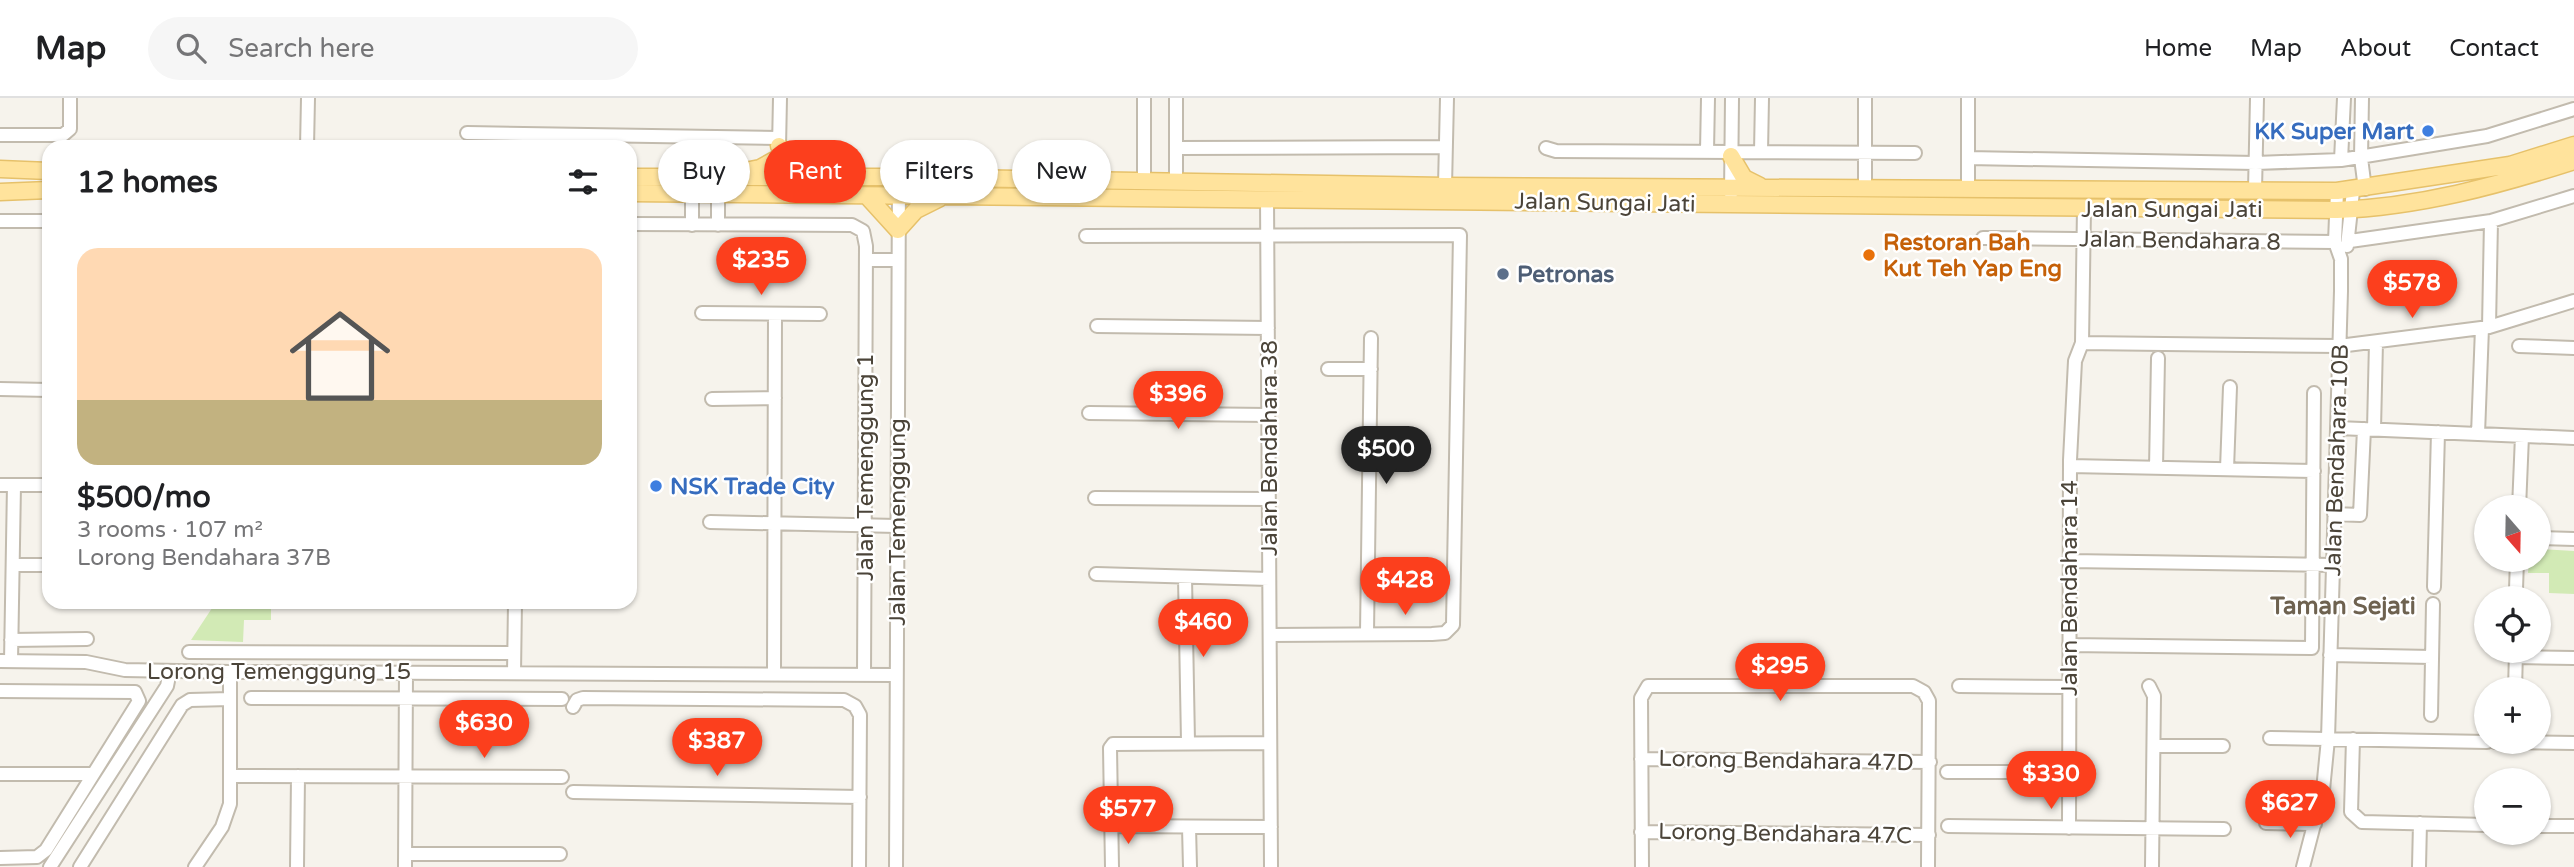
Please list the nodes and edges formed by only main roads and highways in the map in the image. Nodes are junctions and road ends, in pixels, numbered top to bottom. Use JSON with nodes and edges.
{"nodes":[{"id":1,"x":2574,"y":145,"type":"edge"},
{"id":2,"x":2574,"y":161,"type":"edge"},
{"id":3,"x":0,"y":169,"type":"edge"},
{"id":4,"x":42,"y":171,"type":"edge"},
{"id":5,"x":637,"y":177,"type":"edge"},
{"id":6,"x":658,"y":177,"type":"edge"},
{"id":7,"x":866,"y":177,"type":"edge"},
{"id":8,"x":1705,"y":187,"type":"junction"},
{"id":9,"x":1762,"y":187,"type":"junction"},
{"id":10,"x":42,"y":190,"type":"edge"},
{"id":11,"x":0,"y":192,"type":"edge"},
{"id":12,"x":637,"y":194,"type":"edge"},
{"id":13,"x":868,"y":197,"type":"junction"},
{"id":14,"x":880,"y":197,"type":"edge"},
{"id":15,"x":998,"y":197,"type":"edge"},
{"id":16,"x":930,"y":203,"type":"edge"}],
"edges":[{"from":1,"to":9,"type":"main road","name":"Jalan Sungai Jati"},
{"from":2,"to":15,"type":"main road","name":"Jalan Sungai Jati"},
{"from":3,"to":4,"type":"main road"},
{"from":5,"to":6,"type":"main road","name":"Jalan Sungai Jati"},
{"from":7,"to":8,"type":"main road","name":"Jalan Sungai Jati"},
{"from":8,"to":9,"type":"main road","name":"Jalan Sungai Jati"},
{"from":8,"to":9,"type":"main road"},
{"from":10,"to":11,"type":"main road"},
{"from":12,"to":13,"type":"main road","name":"Jalan Sungai Jati"},
{"from":13,"to":14,"type":"main road","name":"Jalan Sungai Jati"},
{"from":13,"to":16,"type":"main road"}]}
